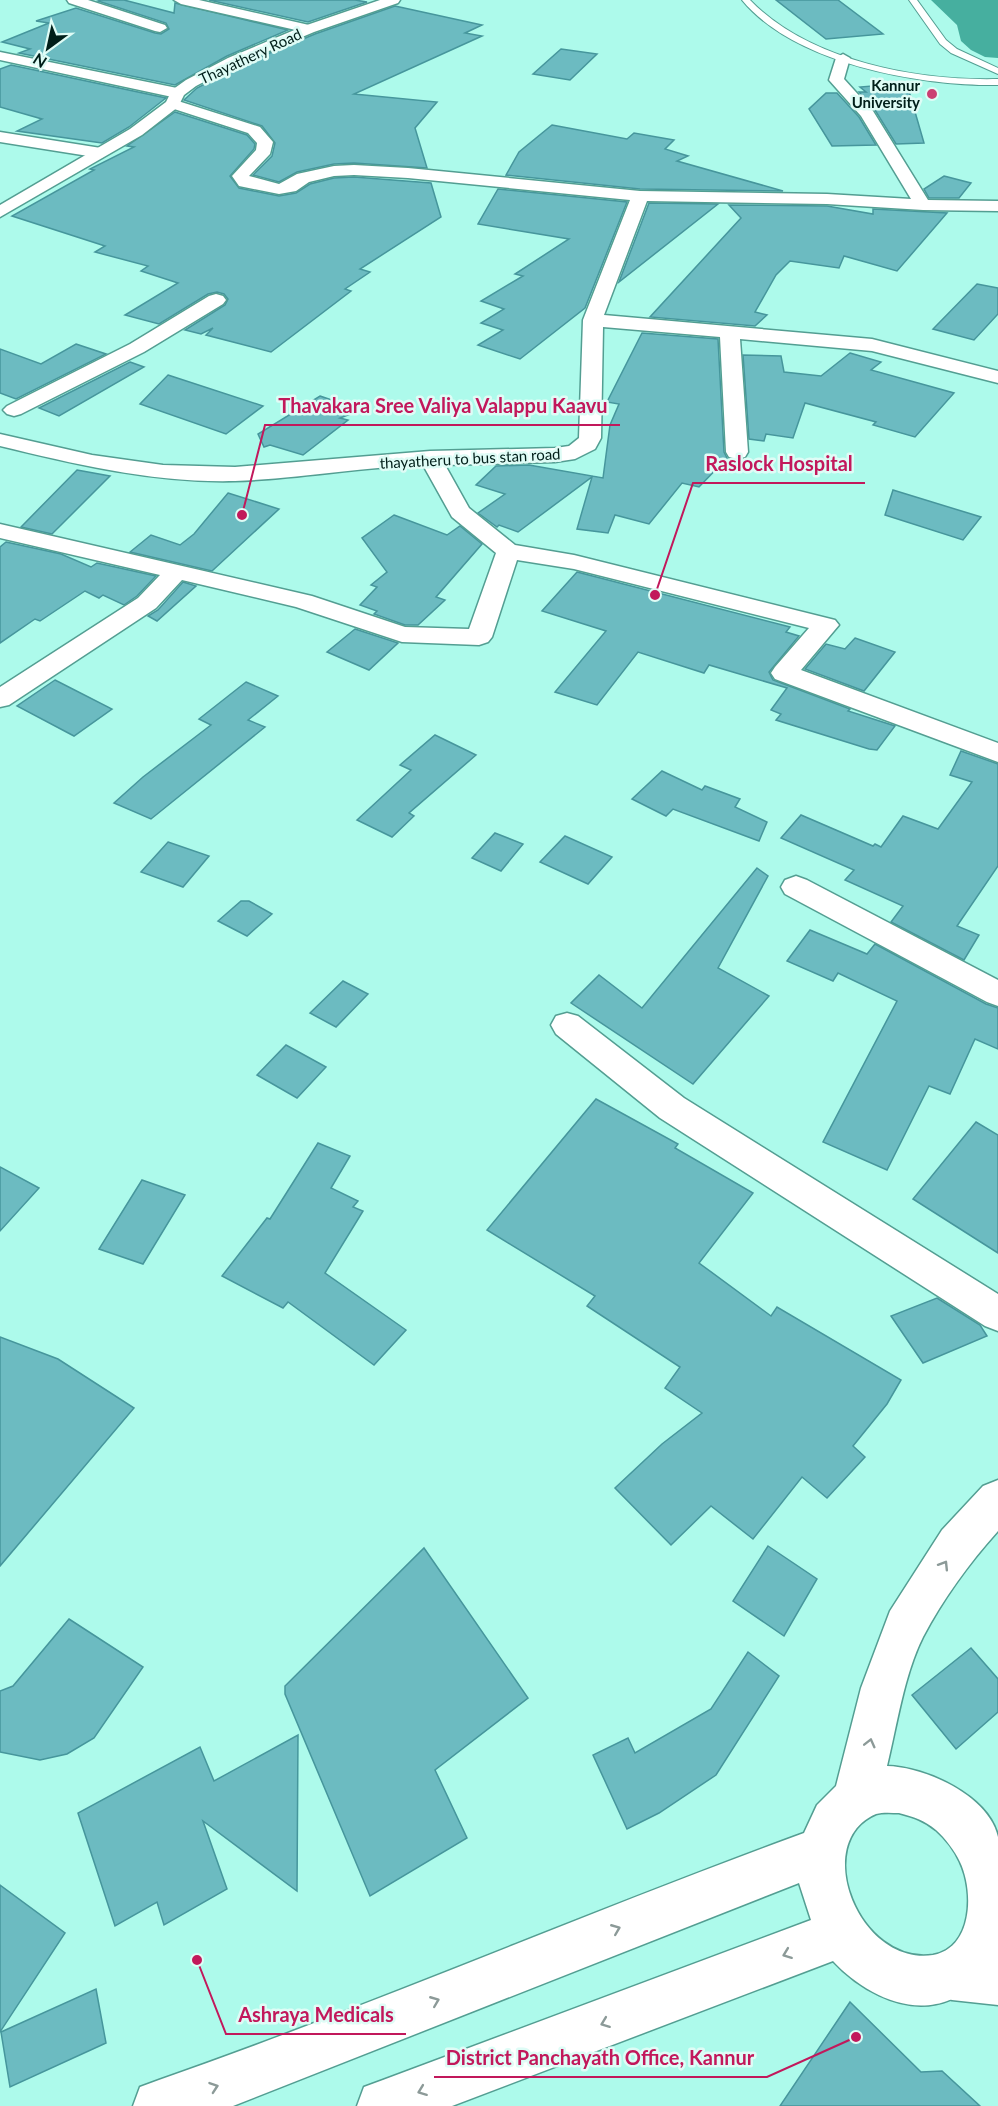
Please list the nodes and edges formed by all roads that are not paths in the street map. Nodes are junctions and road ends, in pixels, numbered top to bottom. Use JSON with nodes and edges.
{"nodes":[{"id":1,"x":181,"y":0,"type":"edge"},
{"id":2,"x":746,"y":0,"type":"edge"},
{"id":3,"x":913,"y":0,"type":"edge"},
{"id":4,"x":84,"y":1,"type":"edge"},
{"id":5,"x":386,"y":1,"type":"edge"},
{"id":6,"x":160,"y":28,"type":"dead end"},
{"id":7,"x":309,"y":29,"type":"junction"},
{"id":8,"x":0,"y":56,"type":"edge"},
{"id":9,"x":843,"y":58,"type":"junction"},
{"id":10,"x":998,"y":71,"type":"edge"},
{"id":11,"x":998,"y":82,"type":"edge"},
{"id":12,"x":175,"y":99,"type":"junction"},
{"id":13,"x":0,"y":137,"type":"edge"},
{"id":14,"x":100,"y":153,"type":"junction"},
{"id":15,"x":640,"y":196,"type":"junction"},
{"id":16,"x":923,"y":205,"type":"junction"},
{"id":17,"x":998,"y":206,"type":"edge"},
{"id":18,"x":0,"y":212,"type":"edge"},
{"id":19,"x":216,"y":300,"type":"dead end"},
{"id":20,"x":593,"y":320,"type":"junction"},
{"id":21,"x":730,"y":333,"type":"junction"},
{"id":22,"x":998,"y":376,"type":"edge"},
{"id":23,"x":7,"y":409,"type":"edge"},
{"id":24,"x":0,"y":438,"type":"edge"},
{"id":25,"x":737,"y":452,"type":"dead end"},
{"id":26,"x":430,"y":458,"type":"junction"},
{"id":27,"x":0,"y":531,"type":"edge"},
{"id":28,"x":508,"y":551,"type":"junction"},
{"id":29,"x":178,"y":571,"type":"junction"},
{"id":30,"x":0,"y":699,"type":"edge"},
{"id":31,"x":998,"y":753,"type":"edge"},
{"id":32,"x":796,"y":887,"type":"dead end"},
{"id":33,"x":998,"y":994,"type":"edge"},
{"id":34,"x":567,"y":1025,"type":"dead end"},
{"id":35,"x":998,"y":1314,"type":"edge"},
{"id":36,"x":998,"y":1500,"type":"edge"},
{"id":37,"x":856,"y":1800,"type":"junction"},
{"id":38,"x":823,"y":1850,"type":"junction"},
{"id":39,"x":995,"y":1889,"type":"edge"},
{"id":40,"x":842,"y":1933,"type":"junction"},
{"id":41,"x":975,"y":1978,"type":"edge"},
{"id":42,"x":159,"y":2106,"type":"edge"},
{"id":43,"x":383,"y":2106,"type":"edge"}],
"edges":[{"from":1,"to":7,"type":"street"},
{"from":2,"to":9,"type":"lane"},
{"from":3,"to":10,"type":"lane"},
{"from":4,"to":6,"type":"street"},
{"from":5,"to":7,"type":"street","name":"Thayathery Road"},
{"from":7,"to":12,"type":"street","name":"Thayathery Road"},
{"from":8,"to":12,"type":"street"},
{"from":9,"to":11,"type":"lane"},
{"from":9,"to":16,"type":"street"},
{"from":12,"to":14,"type":"street","name":"Thayathery Road"},
{"from":12,"to":15,"type":"street"},
{"from":13,"to":14,"type":"street"},
{"from":14,"to":18,"type":"street","name":"Thayathery Road"},
{"from":15,"to":16,"type":"street"},
{"from":15,"to":20,"type":"street"},
{"from":16,"to":17,"type":"street"},
{"from":19,"to":23,"type":"street"},
{"from":20,"to":21,"type":"street"},
{"from":20,"to":26,"type":"street","name":"thayatheru to bus stan road"},
{"from":21,"to":22,"type":"street"},
{"from":21,"to":25,"type":"street"},
{"from":23,"to":24,"type":"street","name":"thayatheru to bus stan road"},
{"from":24,"to":26,"type":"street","name":"thayatheru to bus stan road"},
{"from":26,"to":28,"type":"street"},
{"from":27,"to":29,"type":"street"},
{"from":28,"to":29,"type":"street"},
{"from":28,"to":31,"type":"street"},
{"from":29,"to":30,"type":"street"},
{"from":32,"to":33,"type":"street"},
{"from":34,"to":35,"type":"street"},
{"from":37,"to":36,"type":"street","one_way":true},
{"from":37,"to":38,"type":"street"},
{"from":37,"to":39,"type":"street"},
{"from":38,"to":40,"type":"street"},
{"from":42,"to":38,"type":"street","one_way":true},
{"from":39,"to":41,"type":"street"},
{"from":40,"to":41,"type":"street"},
{"from":40,"to":43,"type":"street","one_way":true}]}
